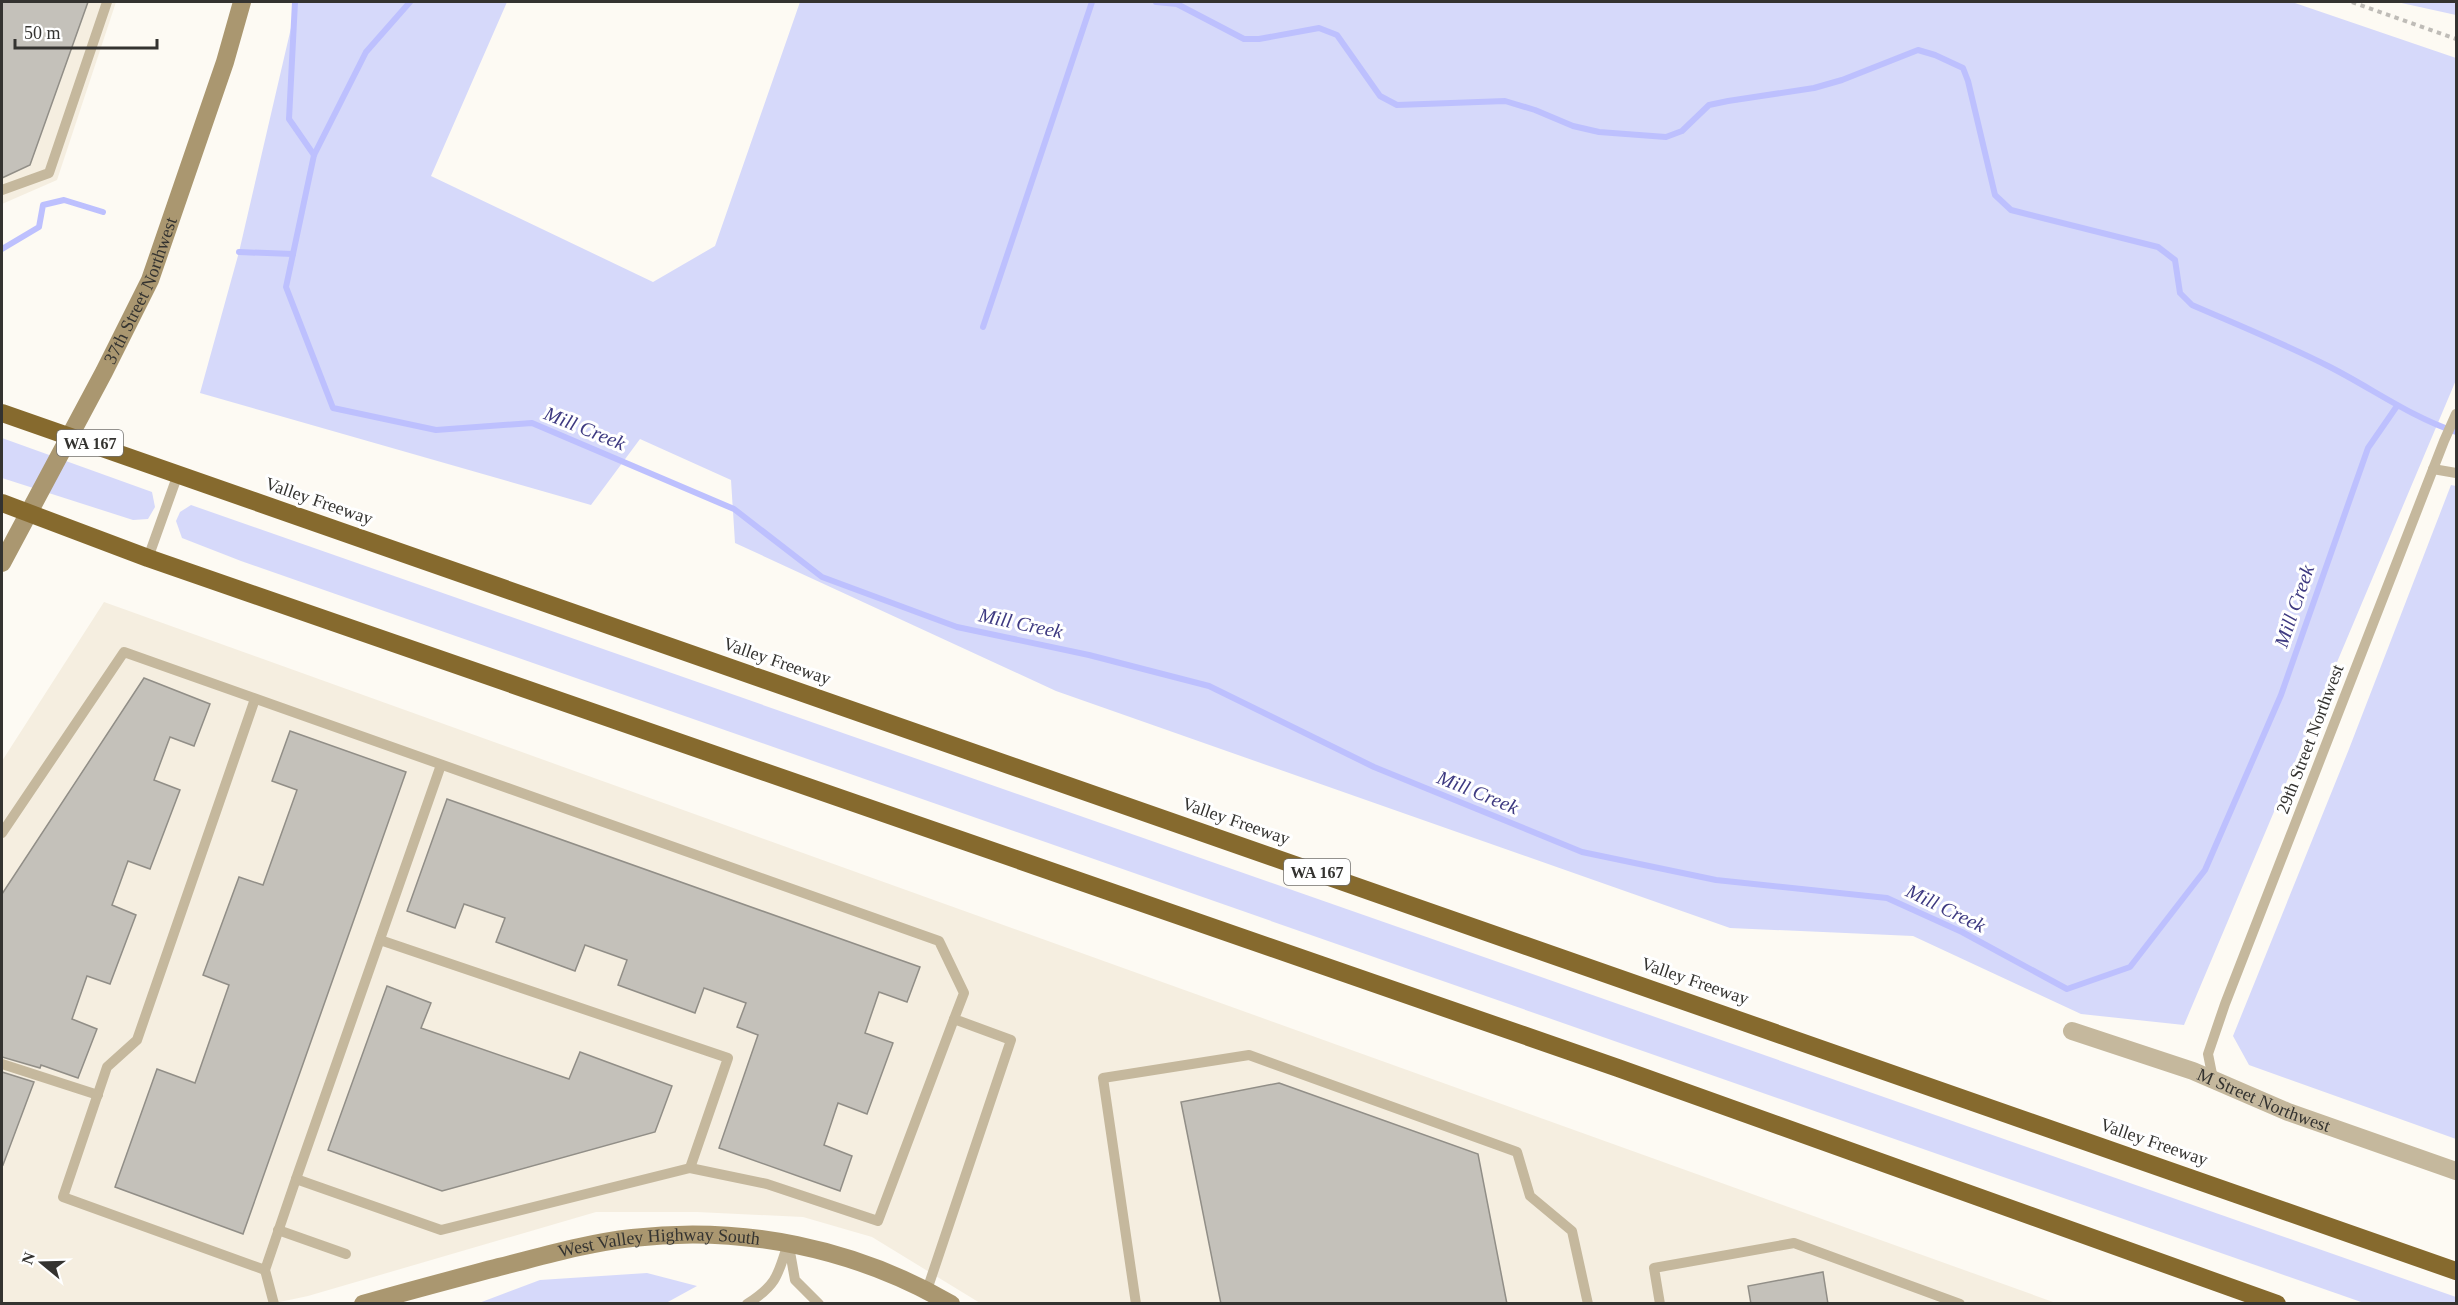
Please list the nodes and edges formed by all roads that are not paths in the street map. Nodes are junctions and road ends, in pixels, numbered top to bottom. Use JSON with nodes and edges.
{"nodes":[{"id":1,"x":107,"y":2,"type":"edge"},
{"id":2,"x":242,"y":2,"type":"edge"},
{"id":3,"x":2,"y":190,"type":"edge"},
{"id":4,"x":2,"y":413,"type":"edge"},
{"id":5,"x":2455,"y":417,"type":"edge"},
{"id":6,"x":2433,"y":469,"type":"junction"},
{"id":7,"x":2457,"y":473,"type":"edge"},
{"id":8,"x":178,"y":474,"type":"junction"},
{"id":9,"x":2,"y":503,"type":"edge"},
{"id":10,"x":148,"y":558,"type":"junction"},
{"id":11,"x":2,"y":563,"type":"edge"},
{"id":12,"x":255,"y":699,"type":"junction"},
{"id":13,"x":441,"y":765,"type":"junction"},
{"id":14,"x":2,"y":833,"type":"edge"},
{"id":15,"x":380,"y":940,"type":"junction"},
{"id":16,"x":954,"y":1019,"type":"junction"},
{"id":17,"x":2072,"y":1031,"type":"dead end"},
{"id":18,"x":2,"y":1064,"type":"edge"},
{"id":19,"x":2213,"y":1079,"type":"junction"},
{"id":20,"x":98,"y":1095,"type":"junction"},
{"id":21,"x":690,"y":1168,"type":"junction"},
{"id":22,"x":2457,"y":1171,"type":"edge"},
{"id":23,"x":296,"y":1179,"type":"junction"},
{"id":24,"x":278,"y":1230,"type":"junction"},
{"id":25,"x":788,"y":1243,"type":"junction"},
{"id":26,"x":346,"y":1254,"type":"dead end"},
{"id":27,"x":265,"y":1270,"type":"junction"},
{"id":28,"x":2457,"y":1271,"type":"edge"},
{"id":29,"x":927,"y":1290,"type":"junction"},
{"id":30,"x":274,"y":1304,"type":"edge"},
{"id":31,"x":363,"y":1304,"type":"edge"},
{"id":32,"x":747,"y":1304,"type":"edge"},
{"id":33,"x":819,"y":1304,"type":"edge"},
{"id":34,"x":951,"y":1304,"type":"edge"},
{"id":35,"x":1136,"y":1304,"type":"edge"},
{"id":36,"x":1588,"y":1304,"type":"edge"},
{"id":37,"x":1660,"y":1304,"type":"edge"},
{"id":38,"x":1960,"y":1304,"type":"edge"},
{"id":39,"x":2277,"y":1304,"type":"edge"}],
"edges":[{"from":1,"to":3,"type":"lane"},
{"from":2,"to":11,"type":"main road","name":"37th Street Northwest"},
{"from":4,"to":8,"type":"highway","name":"Valley Freeway","number":"WA 167"},
{"from":5,"to":6,"type":"lane","name":"29th Street Northwest"},
{"from":6,"to":7,"type":"lane"},
{"from":6,"to":19,"type":"lane","name":"29th Street Northwest"},
{"from":8,"to":10,"type":"lane"},
{"from":8,"to":28,"type":"highway","name":"Valley Freeway","number":"WA 167"},
{"from":9,"to":10,"type":"highway"},
{"from":10,"to":39,"type":"highway"},
{"from":12,"to":13,"type":"lane"},
{"from":12,"to":14,"type":"lane"},
{"from":12,"to":20,"type":"lane"},
{"from":13,"to":15,"type":"lane"},
{"from":13,"to":16,"type":"lane"},
{"from":15,"to":21,"type":"lane"},
{"from":15,"to":23,"type":"lane"},
{"from":16,"to":21,"type":"lane"},
{"from":16,"to":29,"type":"lane"},
{"from":17,"to":19,"type":"street","name":"M Street Northwest"},
{"from":18,"to":20,"type":"lane"},
{"from":19,"to":22,"type":"street","name":"M Street Northwest"},
{"from":20,"to":27,"type":"lane"},
{"from":21,"to":23,"type":"lane"},
{"from":23,"to":24,"type":"lane"},
{"from":24,"to":26,"type":"lane"},
{"from":24,"to":27,"type":"lane"},
{"from":25,"to":29,"type":"main road","name":"West Valley Highway South"},
{"from":25,"to":31,"type":"main road","name":"West Valley Highway South"},
{"from":25,"to":32,"type":"lane"},
{"from":25,"to":33,"type":"lane"},
{"from":27,"to":30,"type":"lane"},
{"from":29,"to":34,"type":"main road","name":"West Valley Highway South"},
{"from":35,"to":36,"type":"lane"},
{"from":37,"to":38,"type":"lane"}]}
